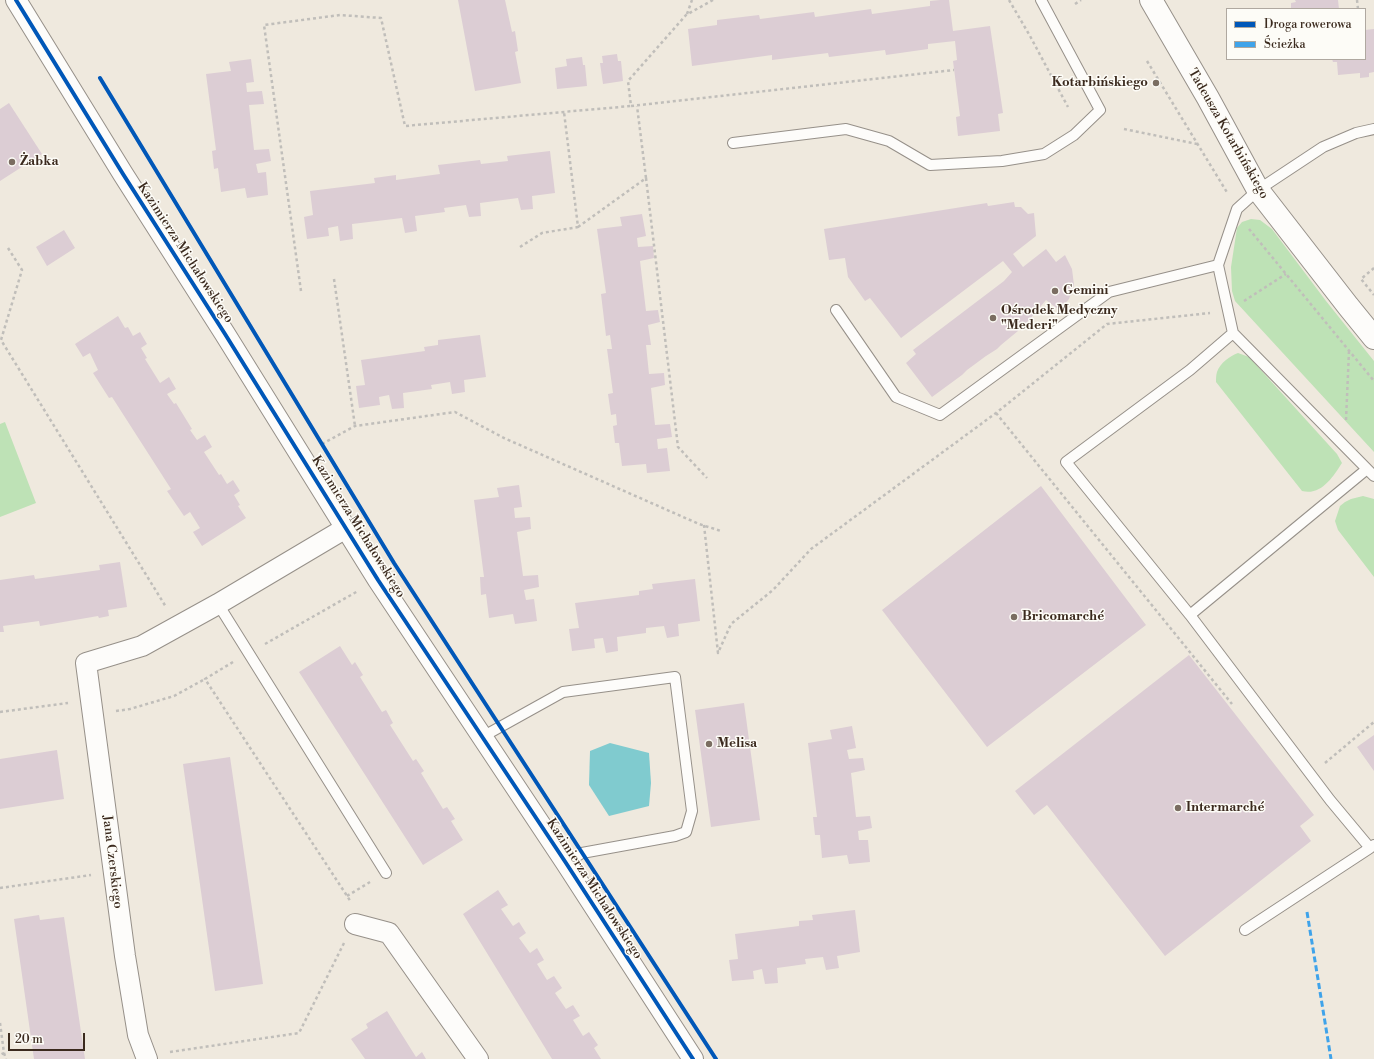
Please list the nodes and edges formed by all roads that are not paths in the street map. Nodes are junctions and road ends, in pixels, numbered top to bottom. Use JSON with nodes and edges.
{"nodes":[{"id":1,"x":16,"y":0,"type":"edge"},
{"id":2,"x":1041,"y":0,"type":"edge"},
{"id":3,"x":1151,"y":0,"type":"edge"},
{"id":4,"x":1374,"y":129,"type":"edge"},
{"id":5,"x":733,"y":143,"type":"dead end"},
{"id":6,"x":1258,"y":190,"type":"junction"},
{"id":7,"x":1218,"y":265,"type":"junction"},
{"id":8,"x":836,"y":310,"type":"dead end"},
{"id":9,"x":1234,"y":333,"type":"junction"},
{"id":10,"x":1374,"y":338,"type":"edge"},
{"id":11,"x":1370,"y":473,"type":"edge"},
{"id":12,"x":346,"y":528,"type":"junction"},
{"id":13,"x":218,"y":604,"type":"junction"},
{"id":14,"x":1190,"y":615,"type":"junction"},
{"id":15,"x":482,"y":737,"type":"junction"},
{"id":16,"x":1372,"y":846,"type":"edge"},
{"id":17,"x":566,"y":862,"type":"junction"},
{"id":18,"x":386,"y":874,"type":"road end"},
{"id":19,"x":355,"y":924,"type":"road end"},
{"id":20,"x":1245,"y":930,"type":"dead end"},
{"id":21,"x":146,"y":1058,"type":"edge"},
{"id":22,"x":478,"y":1059,"type":"edge"},
{"id":23,"x":693,"y":1059,"type":"edge"}],
"edges":[{"from":1,"to":12,"type":"street","name":"Kazimierza Michałowskiego"},
{"from":2,"to":5,"type":"lane"},
{"from":3,"to":6,"type":"street","name":"Tadeusza Kotarbińskiego"},
{"from":4,"to":6,"type":"lane"},
{"from":6,"to":7,"type":"lane"},
{"from":6,"to":10,"type":"street","name":"Tadeusza Kotarbińskiego"},
{"from":7,"to":8,"type":"lane"},
{"from":7,"to":9,"type":"lane"},
{"from":9,"to":11,"type":"lane"},
{"from":9,"to":14,"type":"lane"},
{"from":11,"to":14,"type":"lane"},
{"from":12,"to":13,"type":"street"},
{"from":12,"to":15,"type":"street","name":"Kazimierza Michałowskiego"},
{"from":13,"to":18,"type":"lane"},
{"from":13,"to":21,"type":"street","name":"Jana Czerskiego"},
{"from":14,"to":16,"type":"lane"},
{"from":15,"to":17,"type":"street","name":"Kazimierza Michałowskiego"},
{"from":15,"to":17,"type":"lane"},
{"from":16,"to":20,"type":"lane"},
{"from":17,"to":23,"type":"street","name":"Kazimierza Michałowskiego"},
{"from":19,"to":22,"type":"street"}]}
